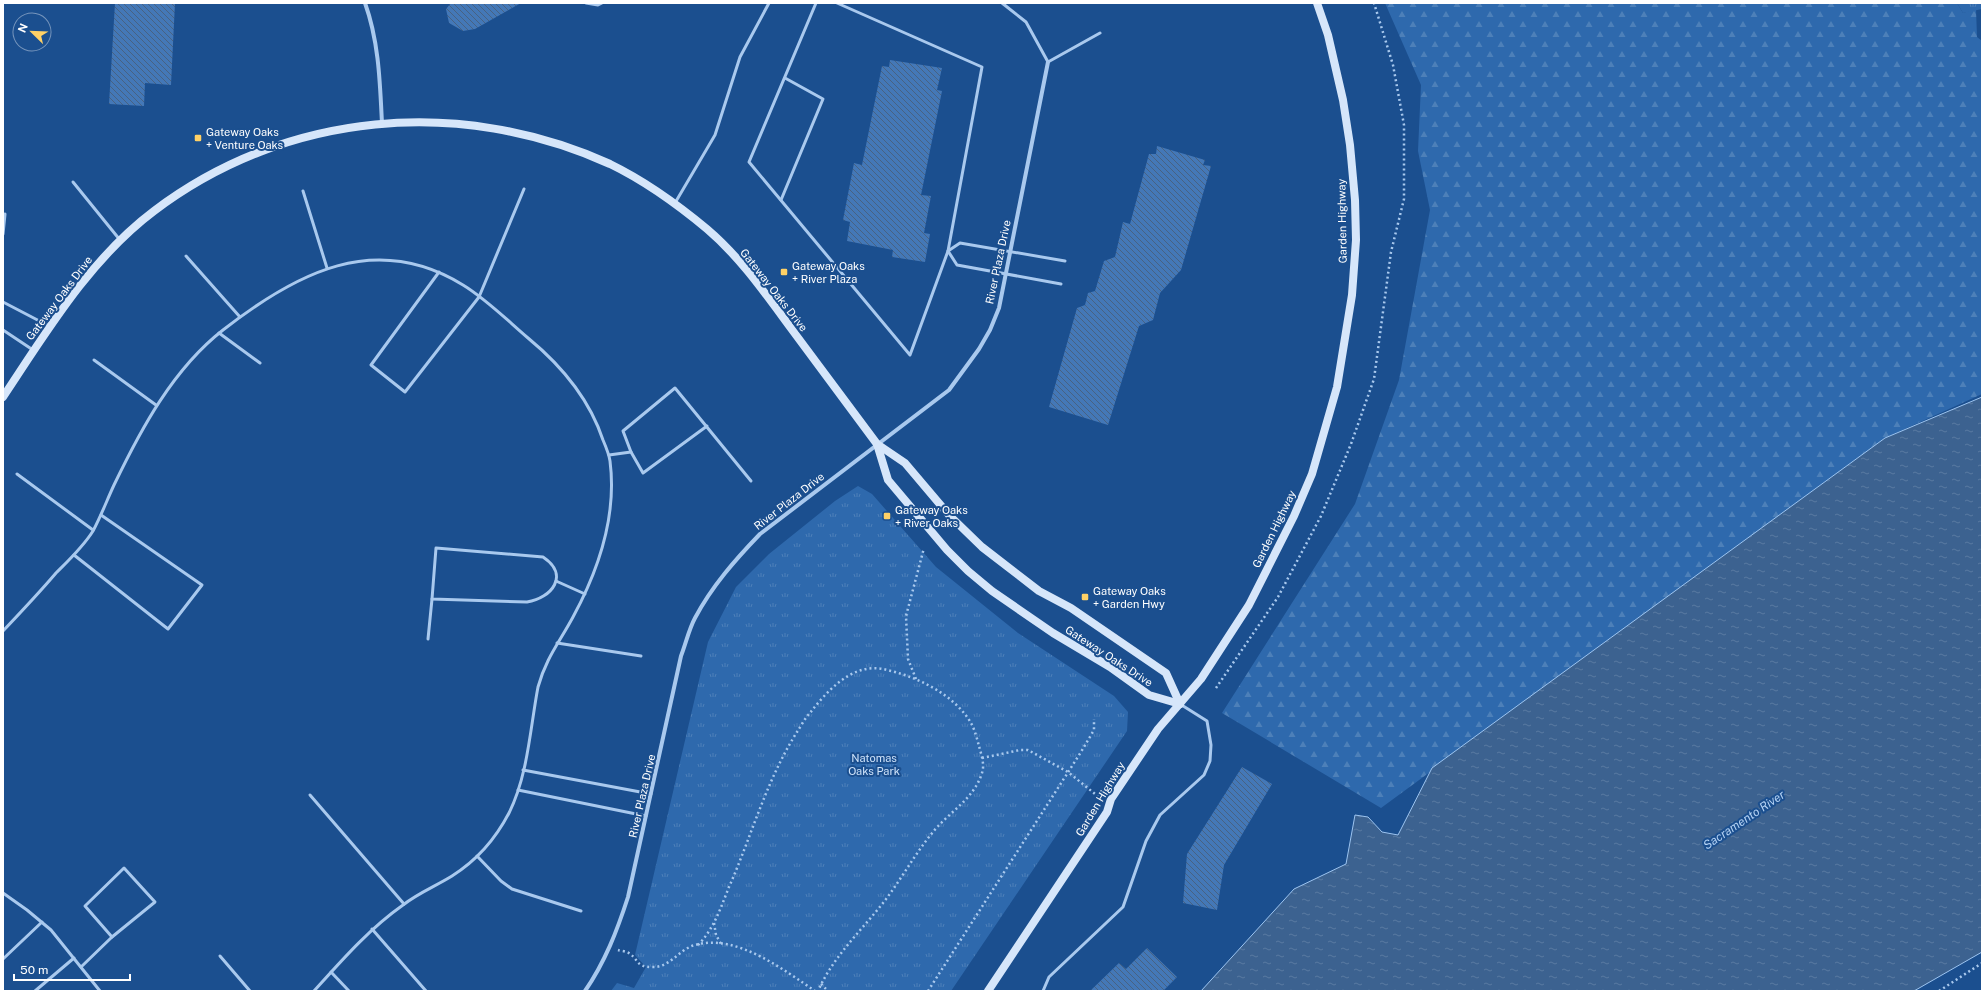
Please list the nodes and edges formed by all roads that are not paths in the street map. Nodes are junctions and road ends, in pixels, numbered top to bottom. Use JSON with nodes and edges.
{"nodes":[{"id":1,"x":365,"y":3,"type":"edge"},
{"id":2,"x":586,"y":3,"type":"edge"},
{"id":3,"x":602,"y":3,"type":"edge"},
{"id":4,"x":769,"y":3,"type":"edge"},
{"id":5,"x":816,"y":3,"type":"edge"},
{"id":6,"x":837,"y":3,"type":"edge"},
{"id":7,"x":1002,"y":3,"type":"edge"},
{"id":8,"x":1317,"y":3,"type":"edge"},
{"id":9,"x":1100,"y":33,"type":"dead end"},
{"id":10,"x":1048,"y":62,"type":"junction"},
{"id":11,"x":785,"y":78,"type":"junction"},
{"id":12,"x":382,"y":124,"type":"junction"},
{"id":13,"x":73,"y":182,"type":"dead end"},
{"id":14,"x":524,"y":190,"type":"dead end"},
{"id":15,"x":303,"y":191,"type":"dead end"},
{"id":16,"x":781,"y":200,"type":"junction"},
{"id":17,"x":675,"y":203,"type":"junction"},
{"id":18,"x":4,"y":214,"type":"dead end"},
{"id":19,"x":3,"y":234,"type":"edge"},
{"id":20,"x":120,"y":241,"type":"junction"},
{"id":21,"x":948,"y":251,"type":"junction"},
{"id":22,"x":1010,"y":251,"type":"junction"},
{"id":23,"x":186,"y":256,"type":"dead end"},
{"id":24,"x":1065,"y":261,"type":"dead end"},
{"id":25,"x":327,"y":268,"type":"junction"},
{"id":26,"x":439,"y":272,"type":"junction"},
{"id":27,"x":1005,"y":274,"type":"junction"},
{"id":28,"x":1061,"y":284,"type":"dead end"},
{"id":29,"x":479,"y":298,"type":"junction"},
{"id":30,"x":3,"y":302,"type":"edge"},
{"id":31,"x":240,"y":317,"type":"junction"},
{"id":32,"x":50,"y":327,"type":"junction"},
{"id":33,"x":3,"y":330,"type":"edge"},
{"id":34,"x":219,"y":333,"type":"junction"},
{"id":35,"x":34,"y":350,"type":"junction"},
{"id":36,"x":94,"y":360,"type":"dead end"},
{"id":37,"x":260,"y":363,"type":"dead end"},
{"id":38,"x":3,"y":397,"type":"edge"},
{"id":39,"x":156,"y":405,"type":"junction"},
{"id":40,"x":707,"y":426,"type":"junction"},
{"id":41,"x":877,"y":444,"type":"junction"},
{"id":42,"x":631,"y":452,"type":"junction"},
{"id":43,"x":609,"y":455,"type":"junction"},
{"id":44,"x":17,"y":474,"type":"dead end"},
{"id":45,"x":751,"y":482,"type":"dead end"},
{"id":46,"x":101,"y":515,"type":"junction"},
{"id":47,"x":93,"y":530,"type":"junction"},
{"id":48,"x":74,"y":555,"type":"junction"},
{"id":49,"x":556,"y":581,"type":"junction"},
{"id":50,"x":585,"y":594,"type":"junction"},
{"id":51,"x":432,"y":600,"type":"junction"},
{"id":52,"x":3,"y":630,"type":"edge"},
{"id":53,"x":428,"y":639,"type":"dead end"},
{"id":54,"x":557,"y":642,"type":"junction"},
{"id":55,"x":641,"y":656,"type":"dead end"},
{"id":56,"x":1180,"y":704,"type":"junction"},
{"id":57,"x":523,"y":770,"type":"junction"},
{"id":58,"x":518,"y":790,"type":"junction"},
{"id":59,"x":651,"y":794,"type":"junction"},
{"id":60,"x":310,"y":795,"type":"dead end"},
{"id":61,"x":646,"y":816,"type":"junction"},
{"id":62,"x":477,"y":856,"type":"junction"},
{"id":63,"x":3,"y":893,"type":"edge"},
{"id":64,"x":404,"y":904,"type":"junction"},
{"id":65,"x":582,"y":911,"type":"dead end"},
{"id":66,"x":42,"y":922,"type":"junction"},
{"id":67,"x":372,"y":929,"type":"junction"},
{"id":68,"x":112,"y":937,"type":"junction"},
{"id":69,"x":220,"y":956,"type":"dead end"},
{"id":70,"x":74,"y":958,"type":"junction"},
{"id":71,"x":3,"y":959,"type":"edge"},
{"id":72,"x":81,"y":967,"type":"junction"},
{"id":73,"x":331,"y":972,"type":"junction"},
{"id":74,"x":35,"y":991,"type":"edge"},
{"id":75,"x":100,"y":991,"type":"edge"},
{"id":76,"x":250,"y":991,"type":"edge"},
{"id":77,"x":314,"y":991,"type":"edge"},
{"id":78,"x":349,"y":991,"type":"edge"},
{"id":79,"x":426,"y":991,"type":"edge"},
{"id":80,"x":584,"y":991,"type":"edge"},
{"id":81,"x":988,"y":991,"type":"edge"},
{"id":82,"x":1043,"y":991,"type":"edge"}],
"edges":[{"from":1,"to":12,"type":"street"},
{"from":2,"to":3,"type":"lane"},
{"from":4,"to":17,"type":"lane"},
{"from":5,"to":11,"type":"lane"},
{"from":6,"to":21,"type":"lane"},
{"from":7,"to":10,"type":"lane"},
{"from":8,"to":56,"type":"street","name":"Garden Highway"},
{"from":9,"to":10,"type":"lane"},
{"from":10,"to":22,"type":"street","name":"River Plaza Drive"},
{"from":11,"to":16,"type":"lane"},
{"from":11,"to":16,"type":"lane"},
{"from":12,"to":17,"type":"street","name":"Gateway Oaks Drive"},
{"from":12,"to":20,"type":"street","name":"Gateway Oaks Drive"},
{"from":13,"to":20,"type":"lane"},
{"from":14,"to":29,"type":"lane"},
{"from":15,"to":25,"type":"lane"},
{"from":16,"to":21,"type":"lane"},
{"from":17,"to":41,"type":"street","name":"Gateway Oaks Drive"},
{"from":18,"to":19,"type":"lane"},
{"from":20,"to":32,"type":"street","name":"Gateway Oaks Drive"},
{"from":21,"to":22,"type":"lane"},
{"from":21,"to":27,"type":"lane"},
{"from":22,"to":24,"type":"lane"},
{"from":22,"to":27,"type":"street","name":"River Plaza Drive"},
{"from":23,"to":31,"type":"lane"},
{"from":25,"to":26,"type":"lane"},
{"from":25,"to":31,"type":"lane"},
{"from":26,"to":29,"type":"lane"},
{"from":26,"to":29,"type":"lane"},
{"from":27,"to":28,"type":"lane"},
{"from":27,"to":41,"type":"street","name":"River Plaza Drive"},
{"from":29,"to":43,"type":"lane"},
{"from":30,"to":32,"type":"lane"},
{"from":31,"to":34,"type":"lane"},
{"from":32,"to":35,"type":"street","name":"Gateway Oaks Drive"},
{"from":33,"to":35,"type":"lane"},
{"from":34,"to":37,"type":"lane"},
{"from":34,"to":39,"type":"lane"},
{"from":35,"to":38,"type":"street","name":"Gateway Oaks Drive"},
{"from":36,"to":39,"type":"lane"},
{"from":39,"to":46,"type":"lane"},
{"from":40,"to":42,"type":"lane"},
{"from":40,"to":42,"type":"lane"},
{"from":40,"to":45,"type":"lane"},
{"from":41,"to":56,"type":"street","name":"Gateway Oaks Drive"},
{"from":41,"to":56,"type":"street","name":"Gateway Oaks Drive"},
{"from":41,"to":59,"type":"street","name":"River Plaza Drive"},
{"from":42,"to":43,"type":"lane"},
{"from":43,"to":50,"type":"lane"},
{"from":44,"to":47,"type":"lane"},
{"from":46,"to":47,"type":"lane"},
{"from":46,"to":48,"type":"lane"},
{"from":47,"to":48,"type":"lane"},
{"from":48,"to":52,"type":"lane"},
{"from":49,"to":50,"type":"lane"},
{"from":49,"to":51,"type":"lane"},
{"from":49,"to":51,"type":"lane"},
{"from":50,"to":54,"type":"lane"},
{"from":51,"to":53,"type":"lane"},
{"from":54,"to":55,"type":"lane"},
{"from":54,"to":57,"type":"lane"},
{"from":56,"to":81,"type":"street","name":"Garden Highway"},
{"from":56,"to":82,"type":"lane"},
{"from":57,"to":58,"type":"lane"},
{"from":57,"to":59,"type":"lane"},
{"from":58,"to":61,"type":"lane"},
{"from":58,"to":62,"type":"lane"},
{"from":59,"to":61,"type":"street","name":"River Plaza Drive"},
{"from":60,"to":64,"type":"lane"},
{"from":61,"to":80,"type":"street","name":"River Plaza Drive"},
{"from":62,"to":64,"type":"lane"},
{"from":62,"to":65,"type":"lane"},
{"from":63,"to":66,"type":"lane"},
{"from":64,"to":67,"type":"lane"},
{"from":66,"to":70,"type":"lane"},
{"from":66,"to":71,"type":"lane"},
{"from":67,"to":73,"type":"lane"},
{"from":67,"to":79,"type":"lane"},
{"from":68,"to":68,"type":"lane"},
{"from":68,"to":72,"type":"lane"},
{"from":69,"to":76,"type":"lane"},
{"from":70,"to":72,"type":"lane"},
{"from":70,"to":74,"type":"lane"},
{"from":72,"to":75,"type":"lane"},
{"from":73,"to":77,"type":"lane"},
{"from":73,"to":78,"type":"lane"}]}
